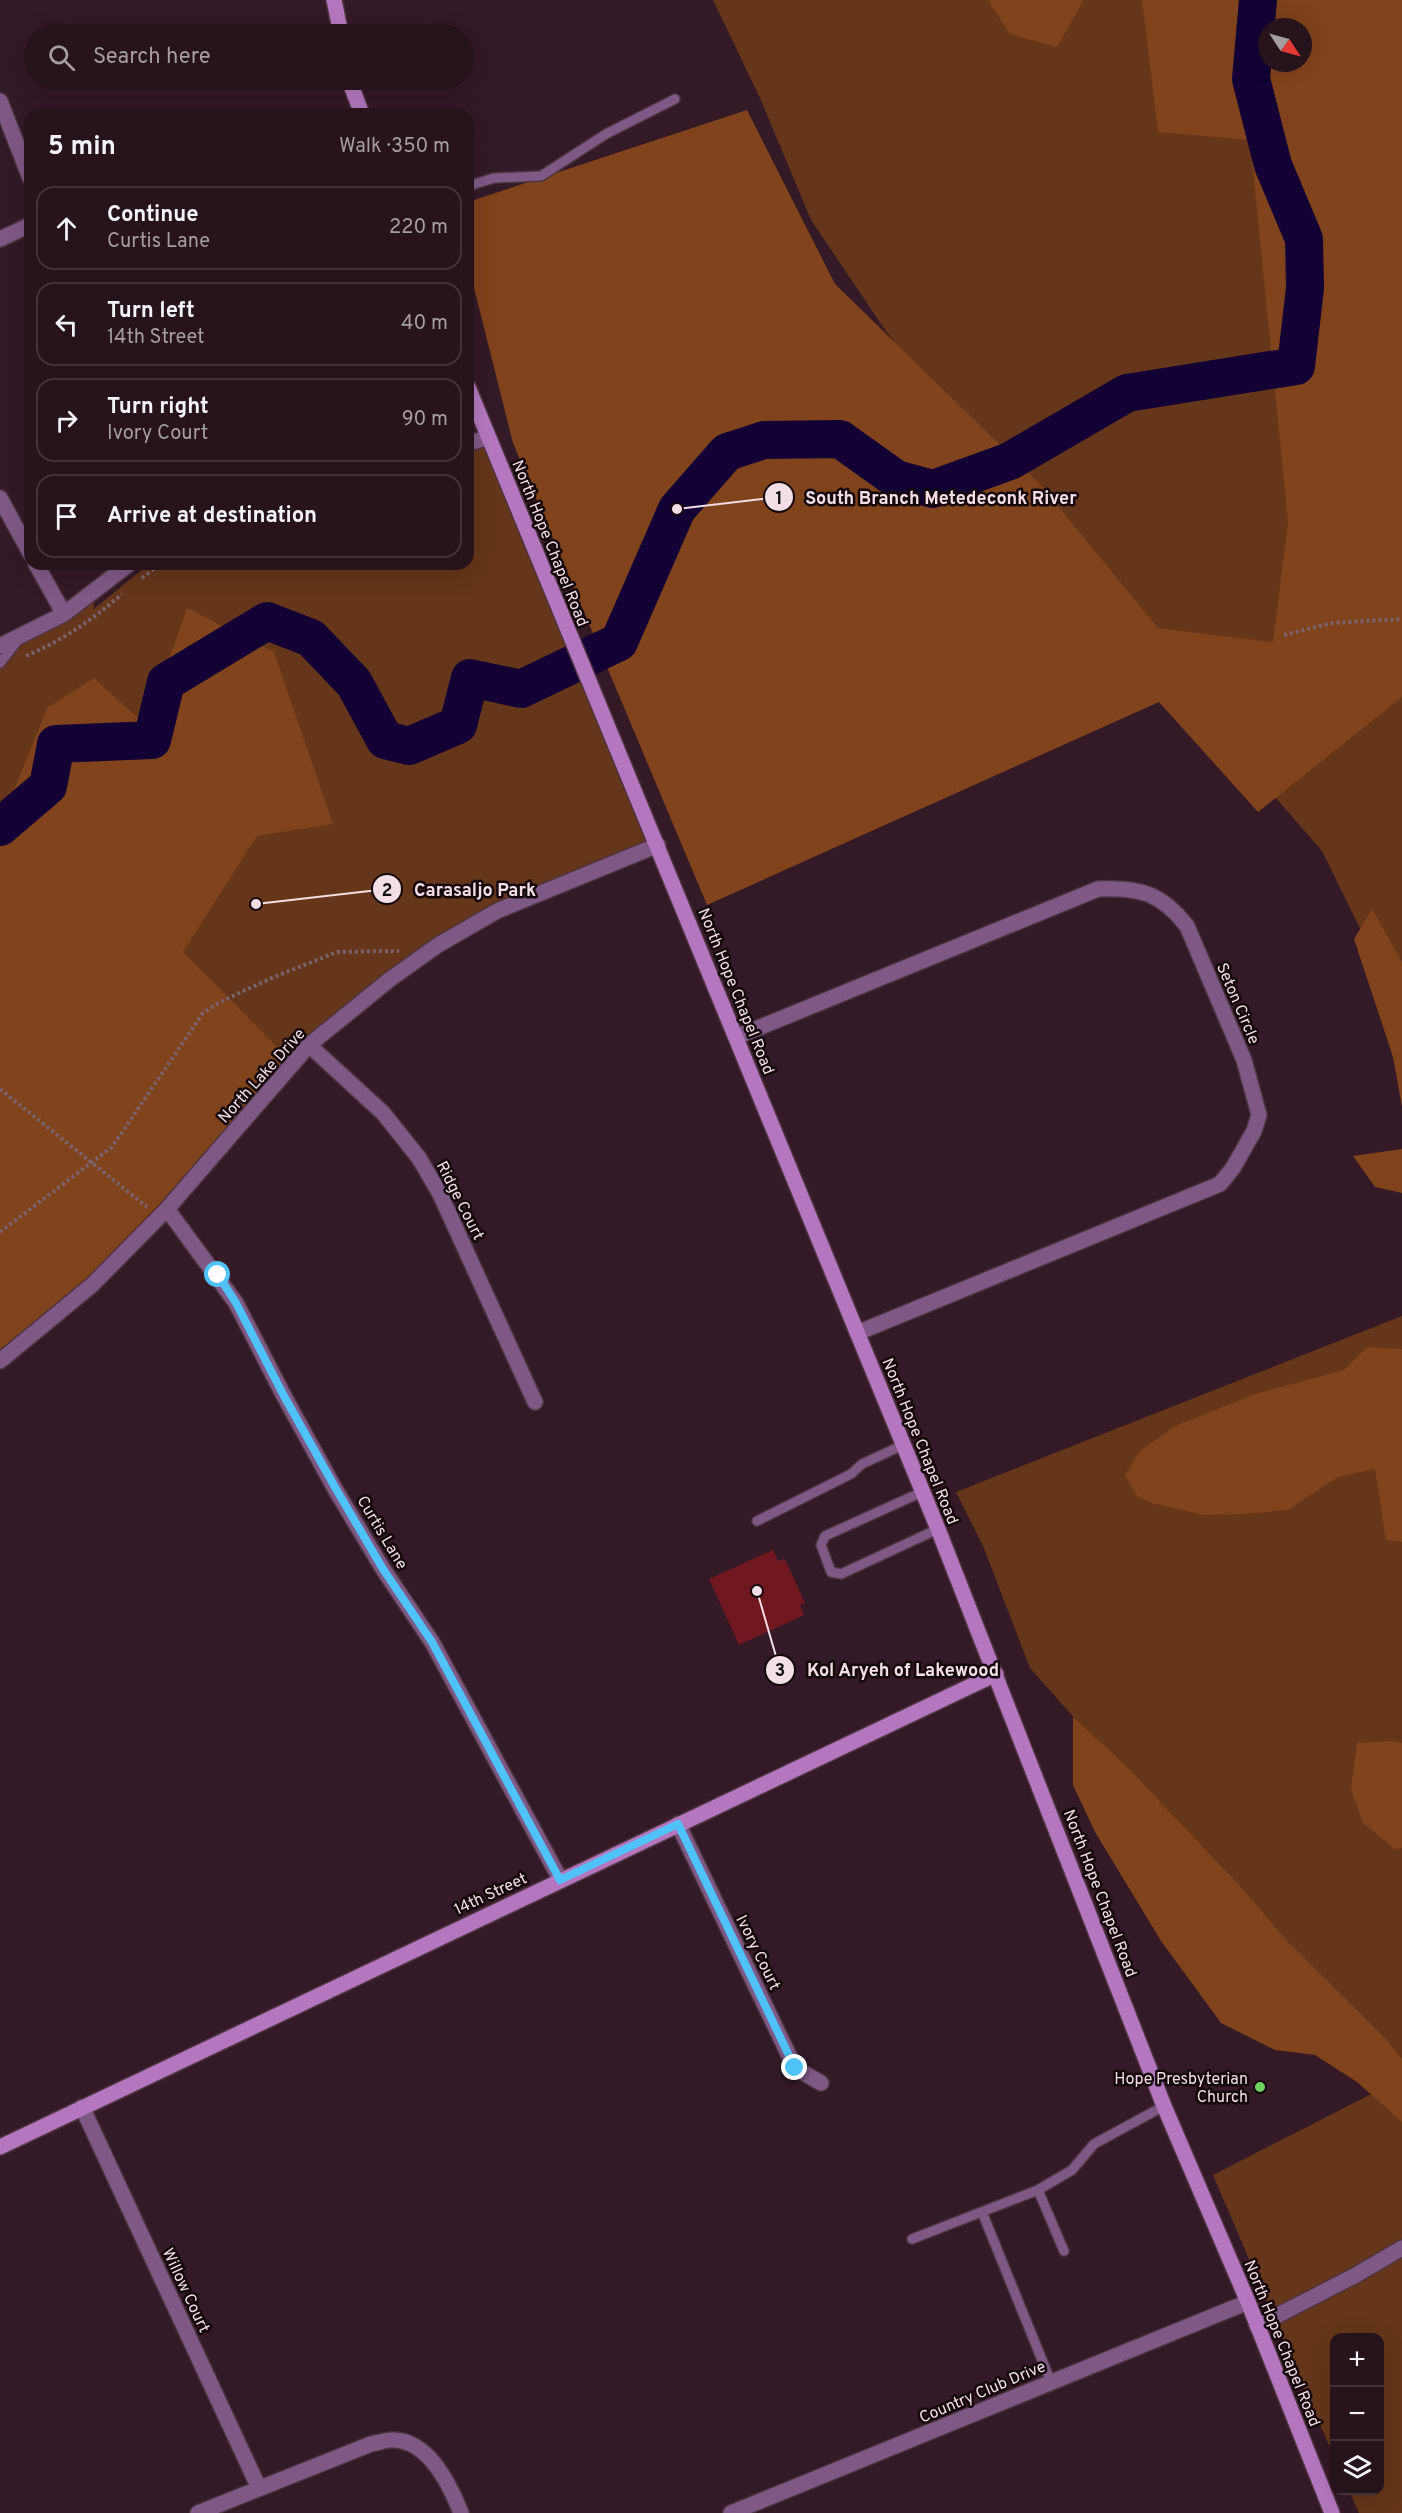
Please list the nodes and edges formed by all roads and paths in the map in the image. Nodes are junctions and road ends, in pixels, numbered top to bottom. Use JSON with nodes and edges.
{"nodes":[{"id":1,"x":334,"y":0,"type":"edge"},
{"id":2,"x":338,"y":24,"type":"edge"},
{"id":3,"x":353,"y":90,"type":"edge"},
{"id":4,"x":675,"y":99,"type":"dead end"},
{"id":5,"x":0,"y":101,"type":"edge"},
{"id":6,"x":360,"y":108,"type":"edge"},
{"id":7,"x":24,"y":163,"type":"edge"},
{"id":8,"x":474,"y":184,"type":"edge"},
{"id":9,"x":24,"y":228,"type":"edge"},
{"id":10,"x":0,"y":239,"type":"edge"},
{"id":11,"x":474,"y":402,"type":"edge"},
{"id":12,"x":488,"y":438,"type":"junction"},
{"id":13,"x":474,"y":442,"type":"edge"},
{"id":14,"x":0,"y":498,"type":"edge"},
{"id":15,"x":24,"y":542,"type":"edge"},
{"id":16,"x":39,"y":570,"type":"edge"},
{"id":17,"x":121,"y":570,"type":"edge"},
{"id":18,"x":63,"y":614,"type":"junction"},
{"id":19,"x":1402,"y":619,"type":"edge"},
{"id":20,"x":1284,"y":635,"type":"dead end"},
{"id":21,"x":21,"y":638,"type":"junction"},
{"id":22,"x":0,"y":646,"type":"edge"},
{"id":23,"x":0,"y":663,"type":"edge"},
{"id":24,"x":658,"y":845,"type":"junction"},
{"id":25,"x":430,"y":951,"type":"junction"},
{"id":26,"x":736,"y":1036,"type":"junction"},
{"id":27,"x":309,"y":1045,"type":"junction"},
{"id":28,"x":0,"y":1089,"type":"edge"},
{"id":29,"x":93,"y":1164,"type":"junction"},
{"id":30,"x":163,"y":1213,"type":"junction"},
{"id":31,"x":0,"y":1232,"type":"edge"},
{"id":32,"x":858,"y":1333,"type":"junction"},
{"id":33,"x":0,"y":1361,"type":"edge"},
{"id":34,"x":535,"y":1402,"type":"dead end"},
{"id":35,"x":903,"y":1445,"type":"junction"},
{"id":36,"x":922,"y":1492,"type":"junction"},
{"id":37,"x":757,"y":1521,"type":"dead end"},
{"id":38,"x":938,"y":1529,"type":"junction"},
{"id":39,"x":996,"y":1674,"type":"junction"},
{"id":40,"x":678,"y":1824,"type":"junction"},
{"id":41,"x":560,"y":1880,"type":"junction"},
{"id":42,"x":821,"y":2083,"type":"dead end"},
{"id":43,"x":1164,"y":2106,"type":"junction"},
{"id":44,"x":82,"y":2107,"type":"junction"},
{"id":45,"x":0,"y":2147,"type":"edge"},
{"id":46,"x":1038,"y":2190,"type":"junction"},
{"id":47,"x":982,"y":2211,"type":"junction"},
{"id":48,"x":912,"y":2239,"type":"dead end"},
{"id":49,"x":1402,"y":2248,"type":"edge"},
{"id":50,"x":1064,"y":2251,"type":"dead end"},
{"id":51,"x":1248,"y":2302,"type":"junction"},
{"id":52,"x":1257,"y":2326,"type":"junction"},
{"id":53,"x":1051,"y":2382,"type":"junction"},
{"id":54,"x":259,"y":2488,"type":"junction"},
{"id":55,"x":198,"y":2513,"type":"edge"},
{"id":56,"x":461,"y":2513,"type":"edge"},
{"id":57,"x":731,"y":2513,"type":"edge"},
{"id":58,"x":1332,"y":2513,"type":"edge"}],
"edges":[{"from":1,"to":2,"type":"main road"},
{"from":3,"to":6,"type":"main road"},
{"from":4,"to":8,"type":"lane"},
{"from":5,"to":7,"type":"street"},
{"from":9,"to":10,"type":"street"},
{"from":11,"to":12,"type":"main road","name":"North Hope Chapel Road"},
{"from":12,"to":13,"type":"street"},
{"from":12,"to":24,"type":"main road","name":"North Hope Chapel Road"},
{"from":14,"to":15,"type":"street"},
{"from":16,"to":18,"type":"street"},
{"from":17,"to":18,"type":"street"},
{"from":18,"to":21,"type":"street"},
{"from":19,"to":20,"type":"path"},
{"from":21,"to":22,"type":"street"},
{"from":21,"to":23,"type":"lane"},
{"from":24,"to":25,"type":"street","name":"North Lake Drive"},
{"from":24,"to":26,"type":"main road","name":"North Hope Chapel Road"},
{"from":25,"to":27,"type":"street","name":"North Lake Drive"},
{"from":25,"to":29,"type":"path"},
{"from":26,"to":32,"type":"main road","name":"North Hope Chapel Road"},
{"from":26,"to":32,"type":"street","name":"Seton Circle"},
{"from":27,"to":30,"type":"street","name":"North Lake Drive"},
{"from":27,"to":34,"type":"street","name":"Ridge Court"},
{"from":28,"to":29,"type":"path"},
{"from":29,"to":30,"type":"path"},
{"from":29,"to":31,"type":"path"},
{"from":30,"to":33,"type":"street","name":"North Lake Drive"},
{"from":30,"to":41,"type":"street","name":"Curtis Lane"},
{"from":32,"to":35,"type":"main road","name":"North Hope Chapel Road"},
{"from":35,"to":36,"type":"main road","name":"North Hope Chapel Road"},
{"from":35,"to":37,"type":"lane"},
{"from":36,"to":38,"type":"main road","name":"North Hope Chapel Road"},
{"from":36,"to":38,"type":"lane"},
{"from":38,"to":39,"type":"main road","name":"North Hope Chapel Road"},
{"from":39,"to":40,"type":"main road","name":"14th Street"},
{"from":39,"to":43,"type":"main road","name":"North Hope Chapel Road"},
{"from":40,"to":41,"type":"main road","name":"14th Street"},
{"from":40,"to":42,"type":"street","name":"Ivory Court"},
{"from":41,"to":44,"type":"main road","name":"14th Street"},
{"from":43,"to":46,"type":"lane"},
{"from":43,"to":51,"type":"main road","name":"North Hope Chapel Road"},
{"from":44,"to":45,"type":"main road","name":"14th Street"},
{"from":44,"to":54,"type":"street","name":"Willow Court"},
{"from":46,"to":47,"type":"lane"},
{"from":46,"to":50,"type":"lane"},
{"from":47,"to":48,"type":"lane"},
{"from":47,"to":53,"type":"lane"},
{"from":49,"to":52,"type":"street"},
{"from":51,"to":52,"type":"main road","name":"North Hope Chapel Road"},
{"from":51,"to":53,"type":"street","name":"Country Club Drive"},
{"from":52,"to":58,"type":"main road","name":"North Hope Chapel Road"},
{"from":53,"to":57,"type":"street","name":"Country Club Drive"},
{"from":54,"to":55,"type":"street"},
{"from":54,"to":56,"type":"street"}]}
